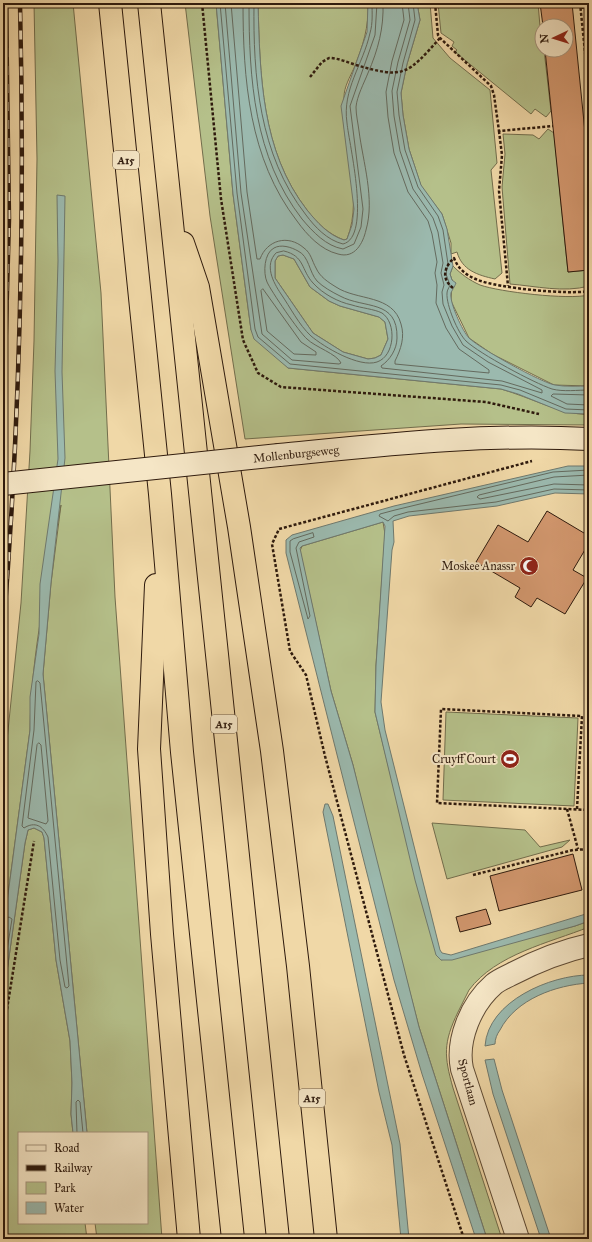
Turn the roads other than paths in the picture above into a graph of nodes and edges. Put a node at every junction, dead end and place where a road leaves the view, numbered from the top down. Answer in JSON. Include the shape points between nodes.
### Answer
{"nodes":[{"id":1,"x":110,"y":3,"type":"edge"},
{"id":2,"x":149,"y":3,"type":"edge"},
{"id":3,"x":171,"y":210,"type":"junction"},
{"id":4,"x":589,"y":439,"type":"edge"},
{"id":5,"x":3,"y":484,"type":"edge"},
{"id":6,"x":160,"y":494,"type":"junction"},
{"id":7,"x":589,"y":945,"type":"edge"},
{"id":8,"x":189,"y":1239,"type":"edge"},
{"id":9,"x":233,"y":1239,"type":"edge"},
{"id":10,"x":278,"y":1239,"type":"edge"},
{"id":11,"x":326,"y":1239,"type":"edge"},
{"id":12,"x":518,"y":1239,"type":"edge"}],
"edges":[{"from":1,"to":6,"type":"highway","number":"A15"},
{"from":2,"to":3,"type":"highway","number":"A15"},
{"from":3,"to":10,"type":"highway","number":"A15"},
{"from":3,"to":11,"type":"highway","number":"A15","via":[[198,287],[239,527],[273,758],[298,966]]},
{"from":4,"to":5,"type":"street","name":"Mollenburgseweg","bridge":true,"via":[[532,437],[412,442]]},
{"from":6,"to":8,"type":"highway","number":"A15","via":[[149,750],[162,934]]},
{"from":6,"to":9,"type":"highway","number":"A15","via":[[182,752]]},
{"from":7,"to":12,"type":"street","name":"Sportlaan","via":[[569,949],[530,965],[494,984],[479,1001],[464,1031],[460,1047],[462,1069]]}]}
